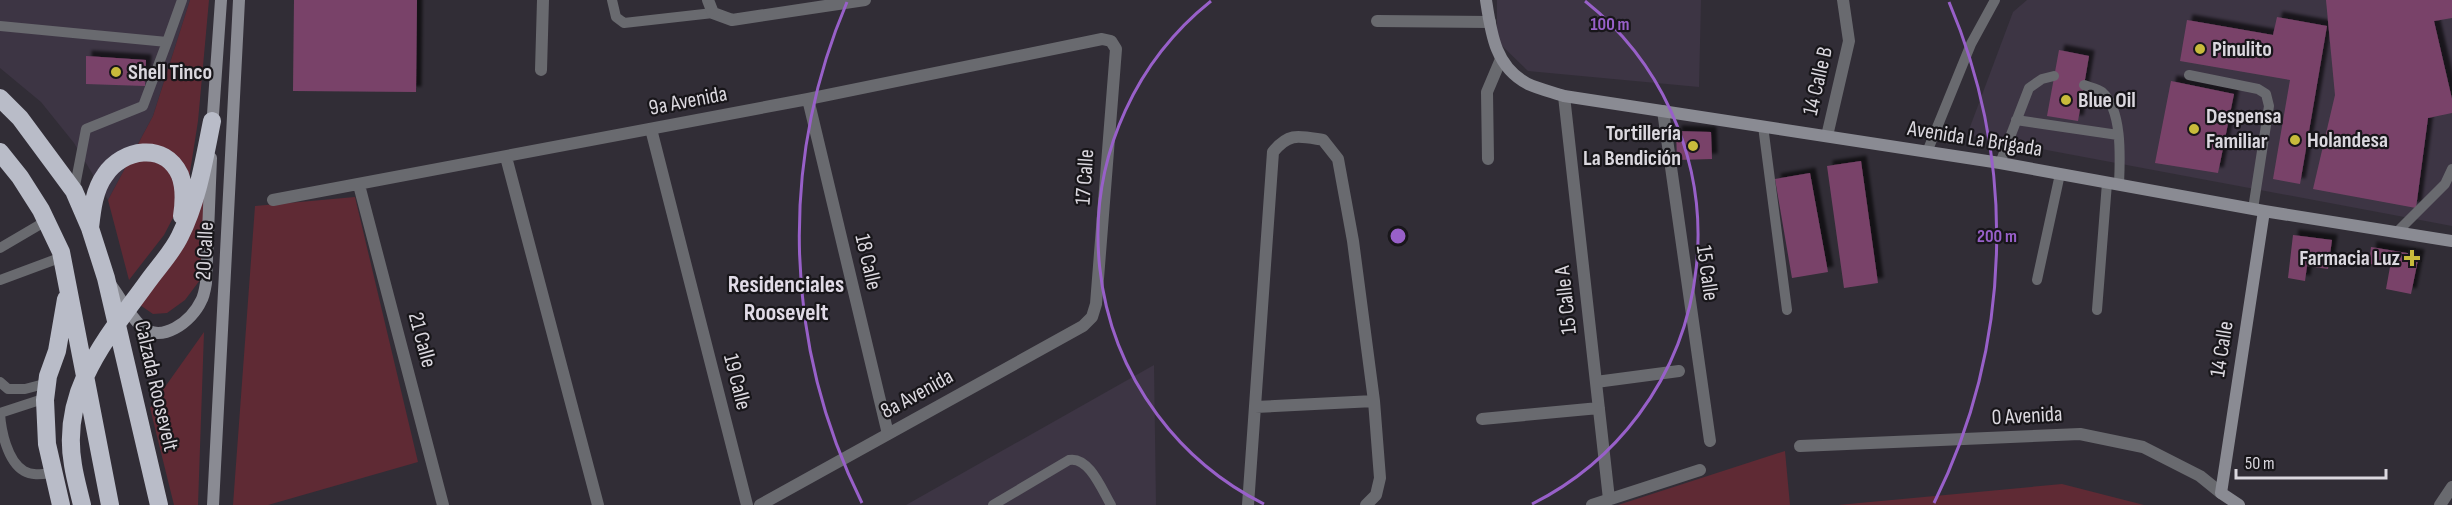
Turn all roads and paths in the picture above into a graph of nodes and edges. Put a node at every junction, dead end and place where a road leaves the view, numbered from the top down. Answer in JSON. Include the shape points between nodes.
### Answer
{"nodes":[{"id":1,"x":182,"y":0,"type":"edge"},
{"id":2,"x":221,"y":0,"type":"edge"},
{"id":3,"x":239,"y":0,"type":"edge"},
{"id":4,"x":543,"y":0,"type":"edge"},
{"id":5,"x":612,"y":0,"type":"edge"},
{"id":6,"x":708,"y":0,"type":"edge"},
{"id":7,"x":865,"y":0,"type":"edge"},
{"id":8,"x":1486,"y":0,"type":"edge"},
{"id":9,"x":1843,"y":0,"type":"edge"},
{"id":10,"x":1995,"y":0,"type":"edge"},
{"id":11,"x":713,"y":13,"type":"junction"},
{"id":12,"x":1377,"y":21,"type":"dead end"},
{"id":13,"x":1490,"y":22,"type":"junction"},
{"id":14,"x":0,"y":26,"type":"edge"},
{"id":15,"x":1111,"y":41,"type":"joint"},
{"id":16,"x":167,"y":42,"type":"junction"},
{"id":17,"x":1501,"y":59,"type":"junction"},
{"id":18,"x":541,"y":70,"type":"dead end"},
{"id":19,"x":2189,"y":75,"type":"dead end"},
{"id":20,"x":2054,"y":76,"type":"dead end"},
{"id":21,"x":2084,"y":85,"type":"dead end"},
{"id":22,"x":1564,"y":96,"type":"junction"},
{"id":23,"x":0,"y":98,"type":"edge"},
{"id":24,"x":808,"y":99,"type":"junction"},
{"id":25,"x":1663,"y":111,"type":"junction"},
{"id":26,"x":2016,"y":120,"type":"junction"},
{"id":27,"x":212,"y":121,"type":"junction"},
{"id":28,"x":1763,"y":126,"type":"junction"},
{"id":29,"x":651,"y":129,"type":"junction"},
{"id":30,"x":2118,"y":135,"type":"junction"},
{"id":31,"x":1827,"y":136,"type":"junction"},
{"id":32,"x":0,"y":152,"type":"edge"},
{"id":33,"x":1927,"y":152,"type":"junction"},
{"id":34,"x":506,"y":157,"type":"junction"},
{"id":35,"x":1488,"y":159,"type":"dead end"},
{"id":36,"x":2000,"y":163,"type":"junction"},
{"id":37,"x":2452,"y":169,"type":"edge"},
{"id":38,"x":2060,"y":174,"type":"junction"},
{"id":39,"x":2113,"y":184,"type":"junction"},
{"id":40,"x":359,"y":185,"type":"junction"},
{"id":41,"x":74,"y":191,"type":"junction"},
{"id":42,"x":273,"y":200,"type":"dead end"},
{"id":43,"x":2258,"y":210,"type":"junction"},
{"id":44,"x":46,"y":221,"type":"junction"},
{"id":45,"x":90,"y":228,"type":"junction"},
{"id":46,"x":2397,"y":232,"type":"junction"},
{"id":47,"x":2452,"y":241,"type":"edge"},
{"id":48,"x":176,"y":243,"type":"junction"},
{"id":49,"x":0,"y":248,"type":"edge"},
{"id":50,"x":62,"y":257,"type":"junction"},
{"id":51,"x":106,"y":278,"type":"junction"},
{"id":52,"x":0,"y":280,"type":"edge"},
{"id":53,"x":2037,"y":280,"type":"dead end"},
{"id":54,"x":68,"y":291,"type":"junction"},
{"id":55,"x":1787,"y":310,"type":"dead end"},
{"id":56,"x":2097,"y":310,"type":"dead end"},
{"id":57,"x":1092,"y":317,"type":"joint"},
{"id":58,"x":1679,"y":371,"type":"dead end"},
{"id":59,"x":0,"y":382,"type":"edge"},
{"id":60,"x":1596,"y":382,"type":"junction"},
{"id":61,"x":47,"y":390,"type":"junction"},
{"id":62,"x":1374,"y":401,"type":"junction"},
{"id":63,"x":1255,"y":407,"type":"junction"},
{"id":64,"x":1599,"y":408,"type":"junction"},
{"id":65,"x":0,"y":413,"type":"edge"},
{"id":66,"x":1482,"y":420,"type":"dead end"},
{"id":67,"x":888,"y":434,"type":"junction"},
{"id":68,"x":1710,"y":441,"type":"dead end"},
{"id":69,"x":1800,"y":446,"type":"dead end"},
{"id":70,"x":1701,"y":470,"type":"dead end"},
{"id":71,"x":53,"y":473,"type":"junction"},
{"id":72,"x":2452,"y":487,"type":"edge"},
{"id":73,"x":2222,"y":493,"type":"junction"},
{"id":74,"x":1609,"y":499,"type":"junction"},
{"id":75,"x":59,"y":505,"type":"edge"},
{"id":76,"x":82,"y":505,"type":"edge"},
{"id":77,"x":110,"y":505,"type":"edge"},
{"id":78,"x":159,"y":505,"type":"edge"},
{"id":79,"x":213,"y":505,"type":"edge"},
{"id":80,"x":443,"y":505,"type":"edge"},
{"id":81,"x":598,"y":505,"type":"edge"},
{"id":82,"x":747,"y":505,"type":"edge"},
{"id":83,"x":760,"y":505,"type":"edge"},
{"id":84,"x":993,"y":505,"type":"edge"},
{"id":85,"x":1111,"y":505,"type":"edge"},
{"id":86,"x":1248,"y":505,"type":"edge"},
{"id":87,"x":1366,"y":505,"type":"edge"},
{"id":88,"x":1592,"y":505,"type":"edge"},
{"id":89,"x":2239,"y":505,"type":"edge"},
{"id":90,"x":2440,"y":505,"type":"edge"}],
"edges":[{"from":1,"to":16,"type":"lane"},
{"from":2,"to":27,"type":"main road","name":"20 Calle"},
{"from":3,"to":79,"type":"main road","name":"20 Calle"},
{"from":4,"to":18,"type":"street"},
{"from":5,"to":11,"type":"lane","via":[[616,17],[624,23]]},
{"from":6,"to":11,"type":"street"},
{"from":7,"to":11,"type":"street","via":[[732,20]]},
{"from":8,"to":13,"type":"main road"},
{"from":9,"to":31,"type":"street","name":"14 Calle B","via":[[1849,41]]},
{"from":10,"to":33,"type":"lane","via":[[1971,44]]},
{"from":12,"to":13,"type":"street"},
{"from":13,"to":17,"type":"main road","via":[[1492,41]]},
{"from":14,"to":16,"type":"lane"},
{"from":15,"to":24,"type":"street","name":"9a Avenida","via":[[1102,39]]},
{"from":15,"to":57,"type":"street","name":"17 Calle","via":[[1116,49]]},
{"from":16,"to":41,"type":"lane","via":[[143,106],[86,129]]},
{"from":17,"to":22,"type":"main road","name":"Avenida La Brigada","via":[[1527,84]]},
{"from":17,"to":35,"type":"street","via":[[1487,92]]},
{"from":19,"to":43,"type":"lane","via":[[2266,94],[2269,106]]},
{"from":20,"to":26,"type":"lane","via":[[2029,88]]},
{"from":21,"to":30,"type":"lane","via":[[2102,92],[2111,106]]},
{"from":22,"to":25,"type":"main road","name":"Avenida La Brigada"},
{"from":22,"to":60,"type":"street","name":"15 Calle A"},
{"from":23,"to":41,"type":"highway","name":"Calzada Roosevelt","via":[[20,118]]},
{"from":24,"to":29,"type":"street","name":"9a Avenida"},
{"from":24,"to":67,"type":"street","name":"18 Calle"},
{"from":25,"to":28,"type":"main road","name":"Avenida La Brigada"},
{"from":25,"to":68,"type":"street","name":"15 Calle"},
{"from":26,"to":30,"type":"lane"},
{"from":26,"to":36,"type":"lane"},
{"from":27,"to":48,"type":"highway","via":[[198,186]]},
{"from":27,"to":51,"type":"main road","name":"20 Calle","via":[[202,301],[192,315],[172,330],[148,331]]},
{"from":28,"to":31,"type":"main road","name":"Avenida La Brigada"},
{"from":28,"to":55,"type":"lane"},
{"from":29,"to":34,"type":"street","name":"9a Avenida"},
{"from":29,"to":82,"type":"street","name":"19 Calle"},
{"from":30,"to":39,"type":"lane","via":[[2121,148]]},
{"from":31,"to":33,"type":"main road","name":"Avenida La Brigada"},
{"from":32,"to":44,"type":"highway"},
{"from":33,"to":36,"type":"main road","name":"Avenida La Brigada"},
{"from":34,"to":40,"type":"street","name":"9a Avenida"},
{"from":34,"to":81,"type":"street"},
{"from":36,"to":38,"type":"main road","name":"Avenida La Brigada"},
{"from":37,"to":46,"type":"lane","via":[[2445,184]]},
{"from":38,"to":39,"type":"main road","name":"Avenida La Brigada"},
{"from":38,"to":53,"type":"lane"},
{"from":39,"to":43,"type":"main road","name":"Avenida La Brigada"},
{"from":39,"to":56,"type":"lane"},
{"from":40,"to":42,"type":"street","name":"9a Avenida"},
{"from":40,"to":80,"type":"street","name":"21 Calle"},
{"from":41,"to":45,"type":"highway","name":"Calzada Roosevelt"},
{"from":43,"to":46,"type":"main road","name":"Avenida La Brigada"},
{"from":43,"to":73,"type":"main road","name":"14 Calle"},
{"from":44,"to":49,"type":"lane"},
{"from":44,"to":50,"type":"highway"},
{"from":45,"to":48,"type":"highway","via":[[96,193],[105,175],[129,154],[149,152],[166,158],[179,173],[183,198]]},
{"from":45,"to":51,"type":"highway","name":"Calzada Roosevelt"},
{"from":46,"to":47,"type":"main road","name":"Avenida La Brigada"},
{"from":48,"to":76,"type":"highway","via":[[99,348],[84,375],[71,433]]},
{"from":50,"to":52,"type":"lane"},
{"from":50,"to":54,"type":"highway"},
{"from":51,"to":78,"type":"highway","name":"Calzada Roosevelt"},
{"from":54,"to":61,"type":"highway"},
{"from":54,"to":77,"type":"highway"},
{"from":57,"to":67,"type":"street","name":"8a Avenida","via":[[1083,326]]},
{"from":58,"to":60,"type":"street"},
{"from":59,"to":61,"type":"lane","via":[[8,389]]},
{"from":60,"to":64,"type":"street","name":"15 Calle A"},
{"from":61,"to":65,"type":"lane"},
{"from":61,"to":71,"type":"highway","via":[[45,425]]},
{"from":62,"to":63,"type":"street"},
{"from":62,"to":63,"type":"street","via":[[1338,159],[1323,140],[1299,136],[1282,140],[1273,152]]},
{"from":62,"to":87,"type":"street","via":[[1380,478],[1376,495]]},
{"from":63,"to":86,"type":"street"},
{"from":64,"to":66,"type":"street"},
{"from":64,"to":74,"type":"street","name":"15 Calle A"},
{"from":65,"to":71,"type":"lane","via":[[13,460],[32,474]]},
{"from":67,"to":83,"type":"street","name":"8a Avenida"},
{"from":69,"to":73,"type":"street","name":"0 Avenida","via":[[2080,434],[2143,447],[2200,476]]},
{"from":70,"to":74,"type":"street"},
{"from":71,"to":75,"type":"highway"},
{"from":72,"to":90,"type":"street"},
{"from":73,"to":89,"type":"main road","name":"0 Avenida"},
{"from":74,"to":88,"type":"street"},
{"from":84,"to":85,"type":"lane","via":[[1075,459],[1082,461],[1097,480]]}]}
